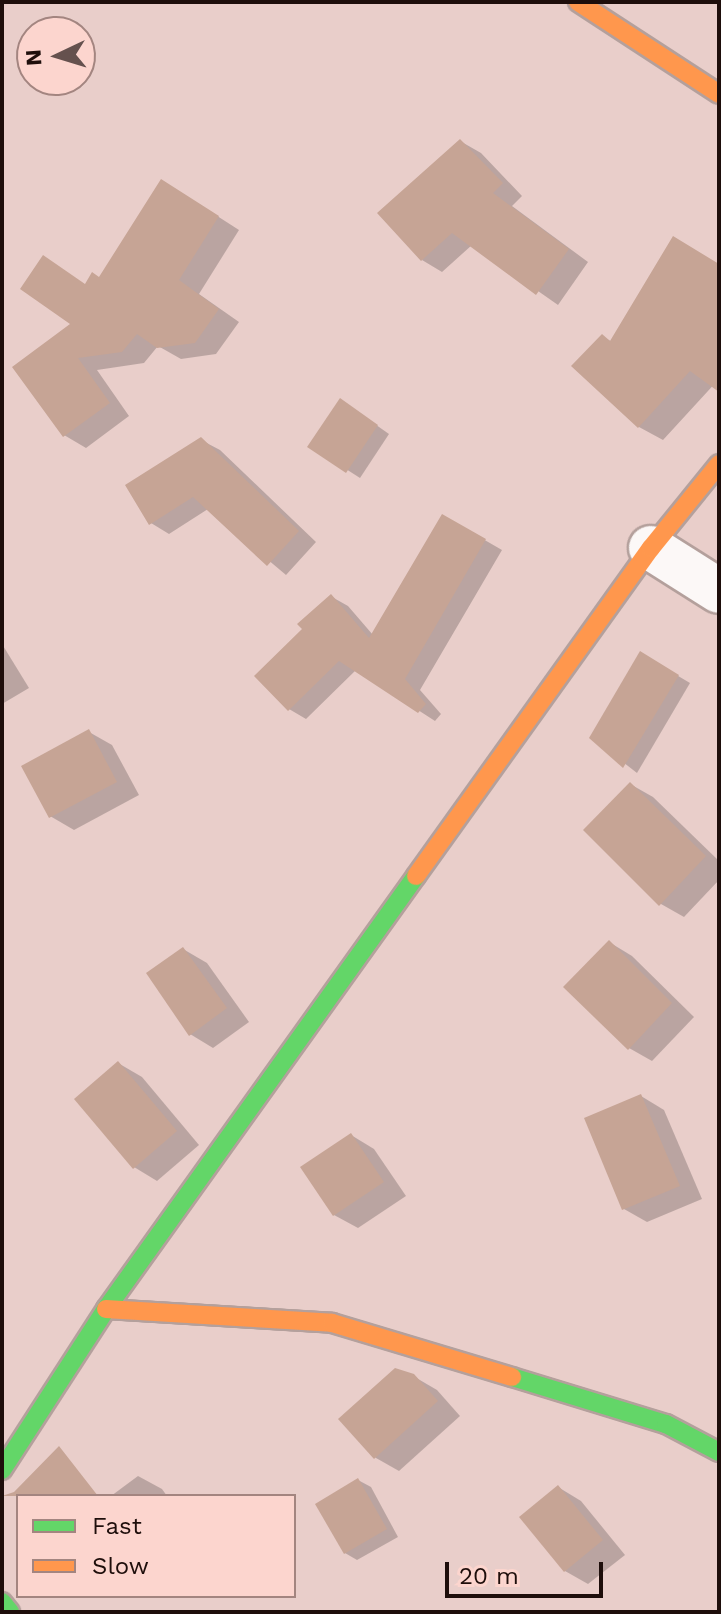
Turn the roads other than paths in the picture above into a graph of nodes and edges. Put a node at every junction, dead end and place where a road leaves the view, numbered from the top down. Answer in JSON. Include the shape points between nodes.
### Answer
{"nodes":[{"id":1,"x":578,"y":2,"type":"edge"},
{"id":2,"x":719,"y":94,"type":"edge"},
{"id":3,"x":719,"y":464,"type":"edge"},
{"id":4,"x":651,"y":548,"type":"junction"},
{"id":5,"x":719,"y":591,"type":"edge"},
{"id":6,"x":106,"y":1309,"type":"junction"},
{"id":7,"x":719,"y":1452,"type":"edge"},
{"id":8,"x":2,"y":1470,"type":"edge"},
{"id":9,"x":2,"y":1602,"type":"edge"},
{"id":10,"x":10,"y":1612,"type":"edge"}],
"edges":[{"from":1,"to":2,"type":"street"},
{"from":3,"to":4,"type":"street"},
{"from":4,"to":5,"type":"street"},
{"from":4,"to":6,"type":"street"},
{"from":6,"to":7,"type":"street","via":[[332,1323],[666,1424]]},
{"from":6,"to":8,"type":"street"},
{"from":9,"to":10,"type":"street"}]}
